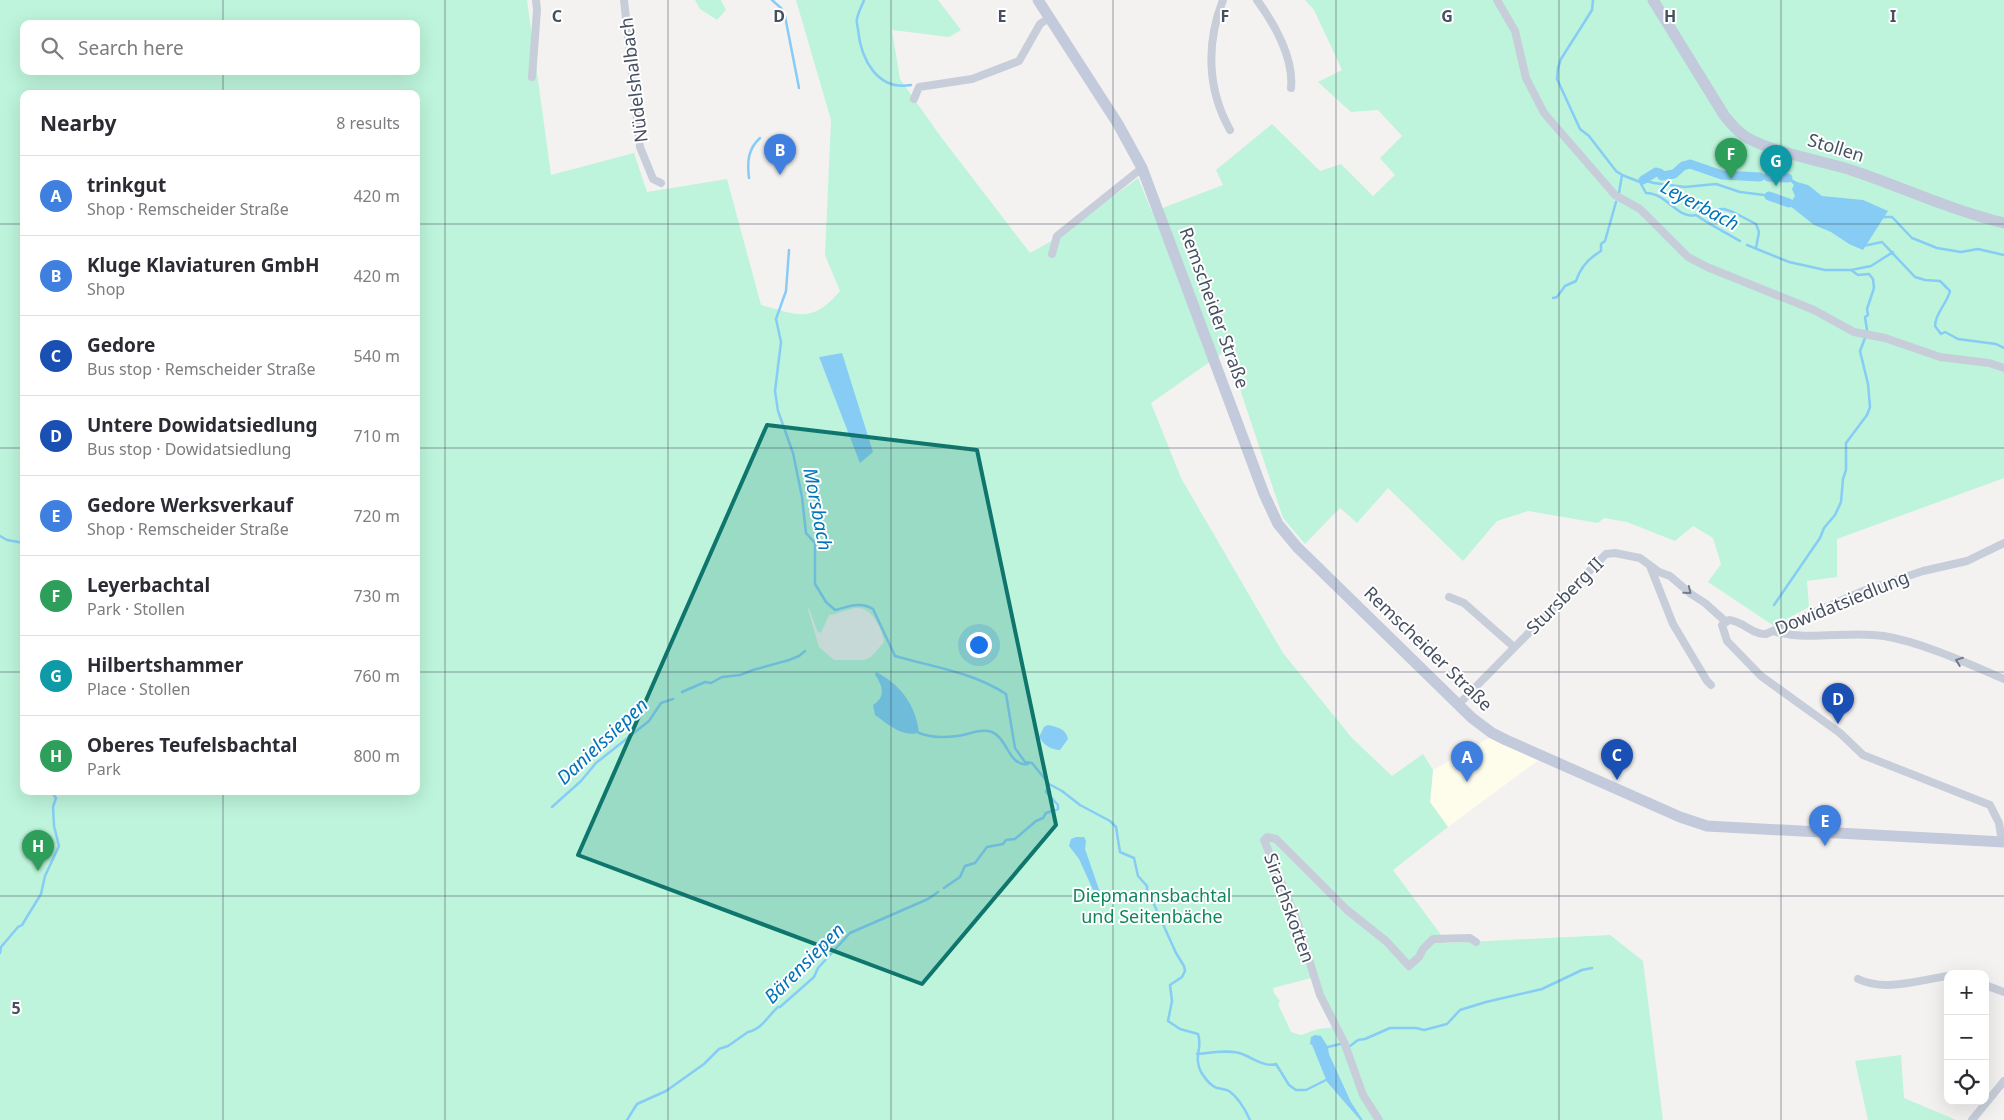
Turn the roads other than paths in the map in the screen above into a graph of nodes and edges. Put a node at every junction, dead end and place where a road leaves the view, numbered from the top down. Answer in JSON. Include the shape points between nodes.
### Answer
{"nodes":[{"id":1,"x":536,"y":0,"type":"edge"},
{"id":2,"x":624,"y":0,"type":"edge"},
{"id":3,"x":1039,"y":0,"type":"edge"},
{"id":4,"x":1223,"y":0,"type":"edge"},
{"id":5,"x":1257,"y":0,"type":"edge"},
{"id":6,"x":1497,"y":0,"type":"edge"},
{"id":7,"x":1652,"y":0,"type":"edge"},
{"id":8,"x":1049,"y":18,"type":"junction"},
{"id":9,"x":532,"y":78,"type":"dead end"},
{"id":10,"x":1291,"y":88,"type":"dead end"},
{"id":11,"x":914,"y":99,"type":"dead end"},
{"id":12,"x":1230,"y":130,"type":"dead end"},
{"id":13,"x":1142,"y":168,"type":"junction"},
{"id":14,"x":661,"y":183,"type":"dead end"},
{"id":15,"x":2004,"y":223,"type":"edge"},
{"id":16,"x":1052,"y":254,"type":"dead end"},
{"id":17,"x":2004,"y":368,"type":"edge"},
{"id":18,"x":2004,"y":544,"type":"edge"},
{"id":19,"x":1649,"y":564,"type":"junction"},
{"id":20,"x":1449,"y":598,"type":"dead end"},
{"id":21,"x":1725,"y":621,"type":"junction"},
{"id":22,"x":1773,"y":631,"type":"junction"},
{"id":23,"x":1514,"y":647,"type":"junction"},
{"id":24,"x":2004,"y":679,"type":"edge"},
{"id":25,"x":1711,"y":685,"type":"dead end"},
{"id":26,"x":1458,"y":705,"type":"junction"},
{"id":27,"x":2003,"y":842,"type":"edge"},
{"id":28,"x":1476,"y":942,"type":"dead end"},
{"id":29,"x":1944,"y":977,"type":"edge"},
{"id":30,"x":1858,"y":979,"type":"dead end"},
{"id":31,"x":1989,"y":986,"type":"edge"},
{"id":32,"x":2004,"y":992,"type":"edge"},
{"id":33,"x":2004,"y":1081,"type":"edge"},
{"id":34,"x":1379,"y":1120,"type":"edge"},
{"id":35,"x":1972,"y":1120,"type":"edge"}],
"edges":[{"from":1,"to":9,"type":"street"},
{"from":2,"to":14,"type":"street","name":"Nüdelshalbach","via":[[640,146],[653,179]]},
{"from":3,"to":8,"type":"main road","name":"Remscheider Straße"},
{"from":4,"to":12,"type":"street","via":[[1213,34],[1211,64],[1220,112]]},
{"from":5,"to":10,"type":"street","via":[[1281,41],[1292,76]]},
{"from":6,"to":17,"type":"street","via":[[1515,31],[1526,78],[1544,112],[1615,195],[1640,209],[1688,257],[1814,310],[1854,332],[1886,338],[1940,357]]},
{"from":7,"to":15,"type":"main road","name":"Stollen","via":[[1724,115],[1746,137],[1859,173],[1969,215]]},
{"from":8,"to":11,"type":"street","via":[[1040,24],[1019,60],[972,79],[919,87]]},
{"from":8,"to":13,"type":"main road","name":"Remscheider Straße","via":[[1118,124]]},
{"from":13,"to":16,"type":"street","via":[[1057,236]]},
{"from":13,"to":26,"type":"main road","name":"Remscheider Straße","via":[[1278,524],[1297,547]]},
{"from":18,"to":22,"type":"street","name":"Dowidatsiedlung","via":[[1967,561],[1871,588]]},
{"from":19,"to":21,"type":"street","name":"Stursberg II","one_way":true,"via":[[1670,576]]},
{"from":19,"to":23,"type":"street","name":"Stursberg II","via":[[1627,554],[1606,554]]},
{"from":19,"to":25,"type":"street","via":[[1673,624]]},
{"from":20,"to":23,"type":"street","name":"Stursberg II","via":[[1464,603]]},
{"from":21,"to":22,"type":"street","name":"Dowidatsiedlung","via":[[1734,620],[1761,634]]},
{"from":21,"to":27,"type":"street","via":[[1722,625],[1727,640],[1747,663],[1840,733],[1863,755],[1990,805],[2000,823]]},
{"from":24,"to":22,"type":"street","one_way":true,"via":[[1885,636],[1788,636]]},
{"from":23,"to":26,"type":"street","name":"Stursberg II"},
{"from":26,"to":27,"type":"main road","name":"Remscheider Straße","via":[[1480,725],[1506,740],[1707,826]]},
{"from":28,"to":34,"type":"street","name":"Sirachskotten","via":[[1470,938],[1433,939],[1409,966],[1276,839],[1267,837],[1264,840],[1297,921],[1320,995],[1344,1042],[1364,1095]]},
{"from":29,"to":30,"type":"street","via":[[1888,985],[1872,985]]},
{"from":31,"to":32,"type":"street"},
{"from":33,"to":35,"type":"street"}]}
